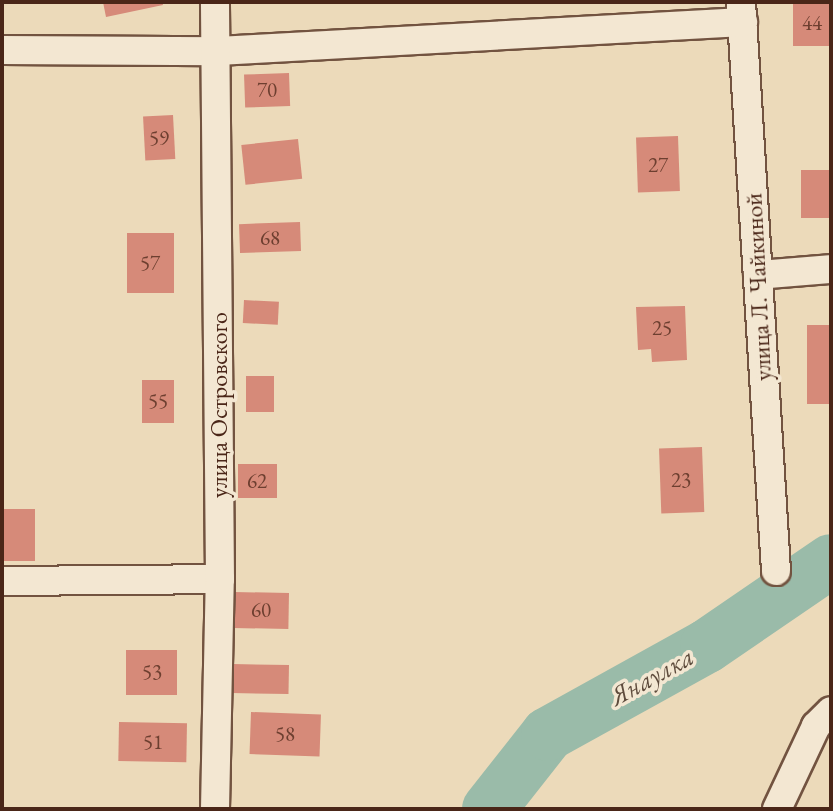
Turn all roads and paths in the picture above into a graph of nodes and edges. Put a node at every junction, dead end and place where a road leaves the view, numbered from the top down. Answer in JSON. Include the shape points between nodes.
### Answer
{"nodes":[{"id":1,"x":215,"y":2,"type":"edge"},
{"id":2,"x":742,"y":12,"type":"edge"},
{"id":3,"x":2,"y":50,"type":"edge"},
{"id":4,"x":218,"y":51,"type":"junction"},
{"id":5,"x":831,"y":269,"type":"edge"},
{"id":6,"x":758,"y":275,"type":"junction"},
{"id":7,"x":776,"y":571,"type":"dead end"},
{"id":8,"x":220,"y":579,"type":"junction"},
{"id":9,"x":2,"y":581,"type":"edge"},
{"id":10,"x":831,"y":711,"type":"edge"},
{"id":11,"x":215,"y":809,"type":"edge"},
{"id":12,"x":777,"y":809,"type":"edge"}],
"edges":[{"from":1,"to":4,"type":"street","name":"улица Островского"},
{"from":2,"to":4,"type":"street"},
{"from":2,"to":6,"type":"street","name":"улица Л. Чайкиной"},
{"from":3,"to":4,"type":"street"},
{"from":4,"to":8,"type":"street","name":"улица Островского"},
{"from":5,"to":6,"type":"street"},
{"from":6,"to":7,"type":"street","name":"улица Л. Чайкиной"},
{"from":8,"to":9,"type":"street"},
{"from":8,"to":11,"type":"street","name":"улица Островского"},
{"from":10,"to":12,"type":"street","via":[[816,726]]}]}
